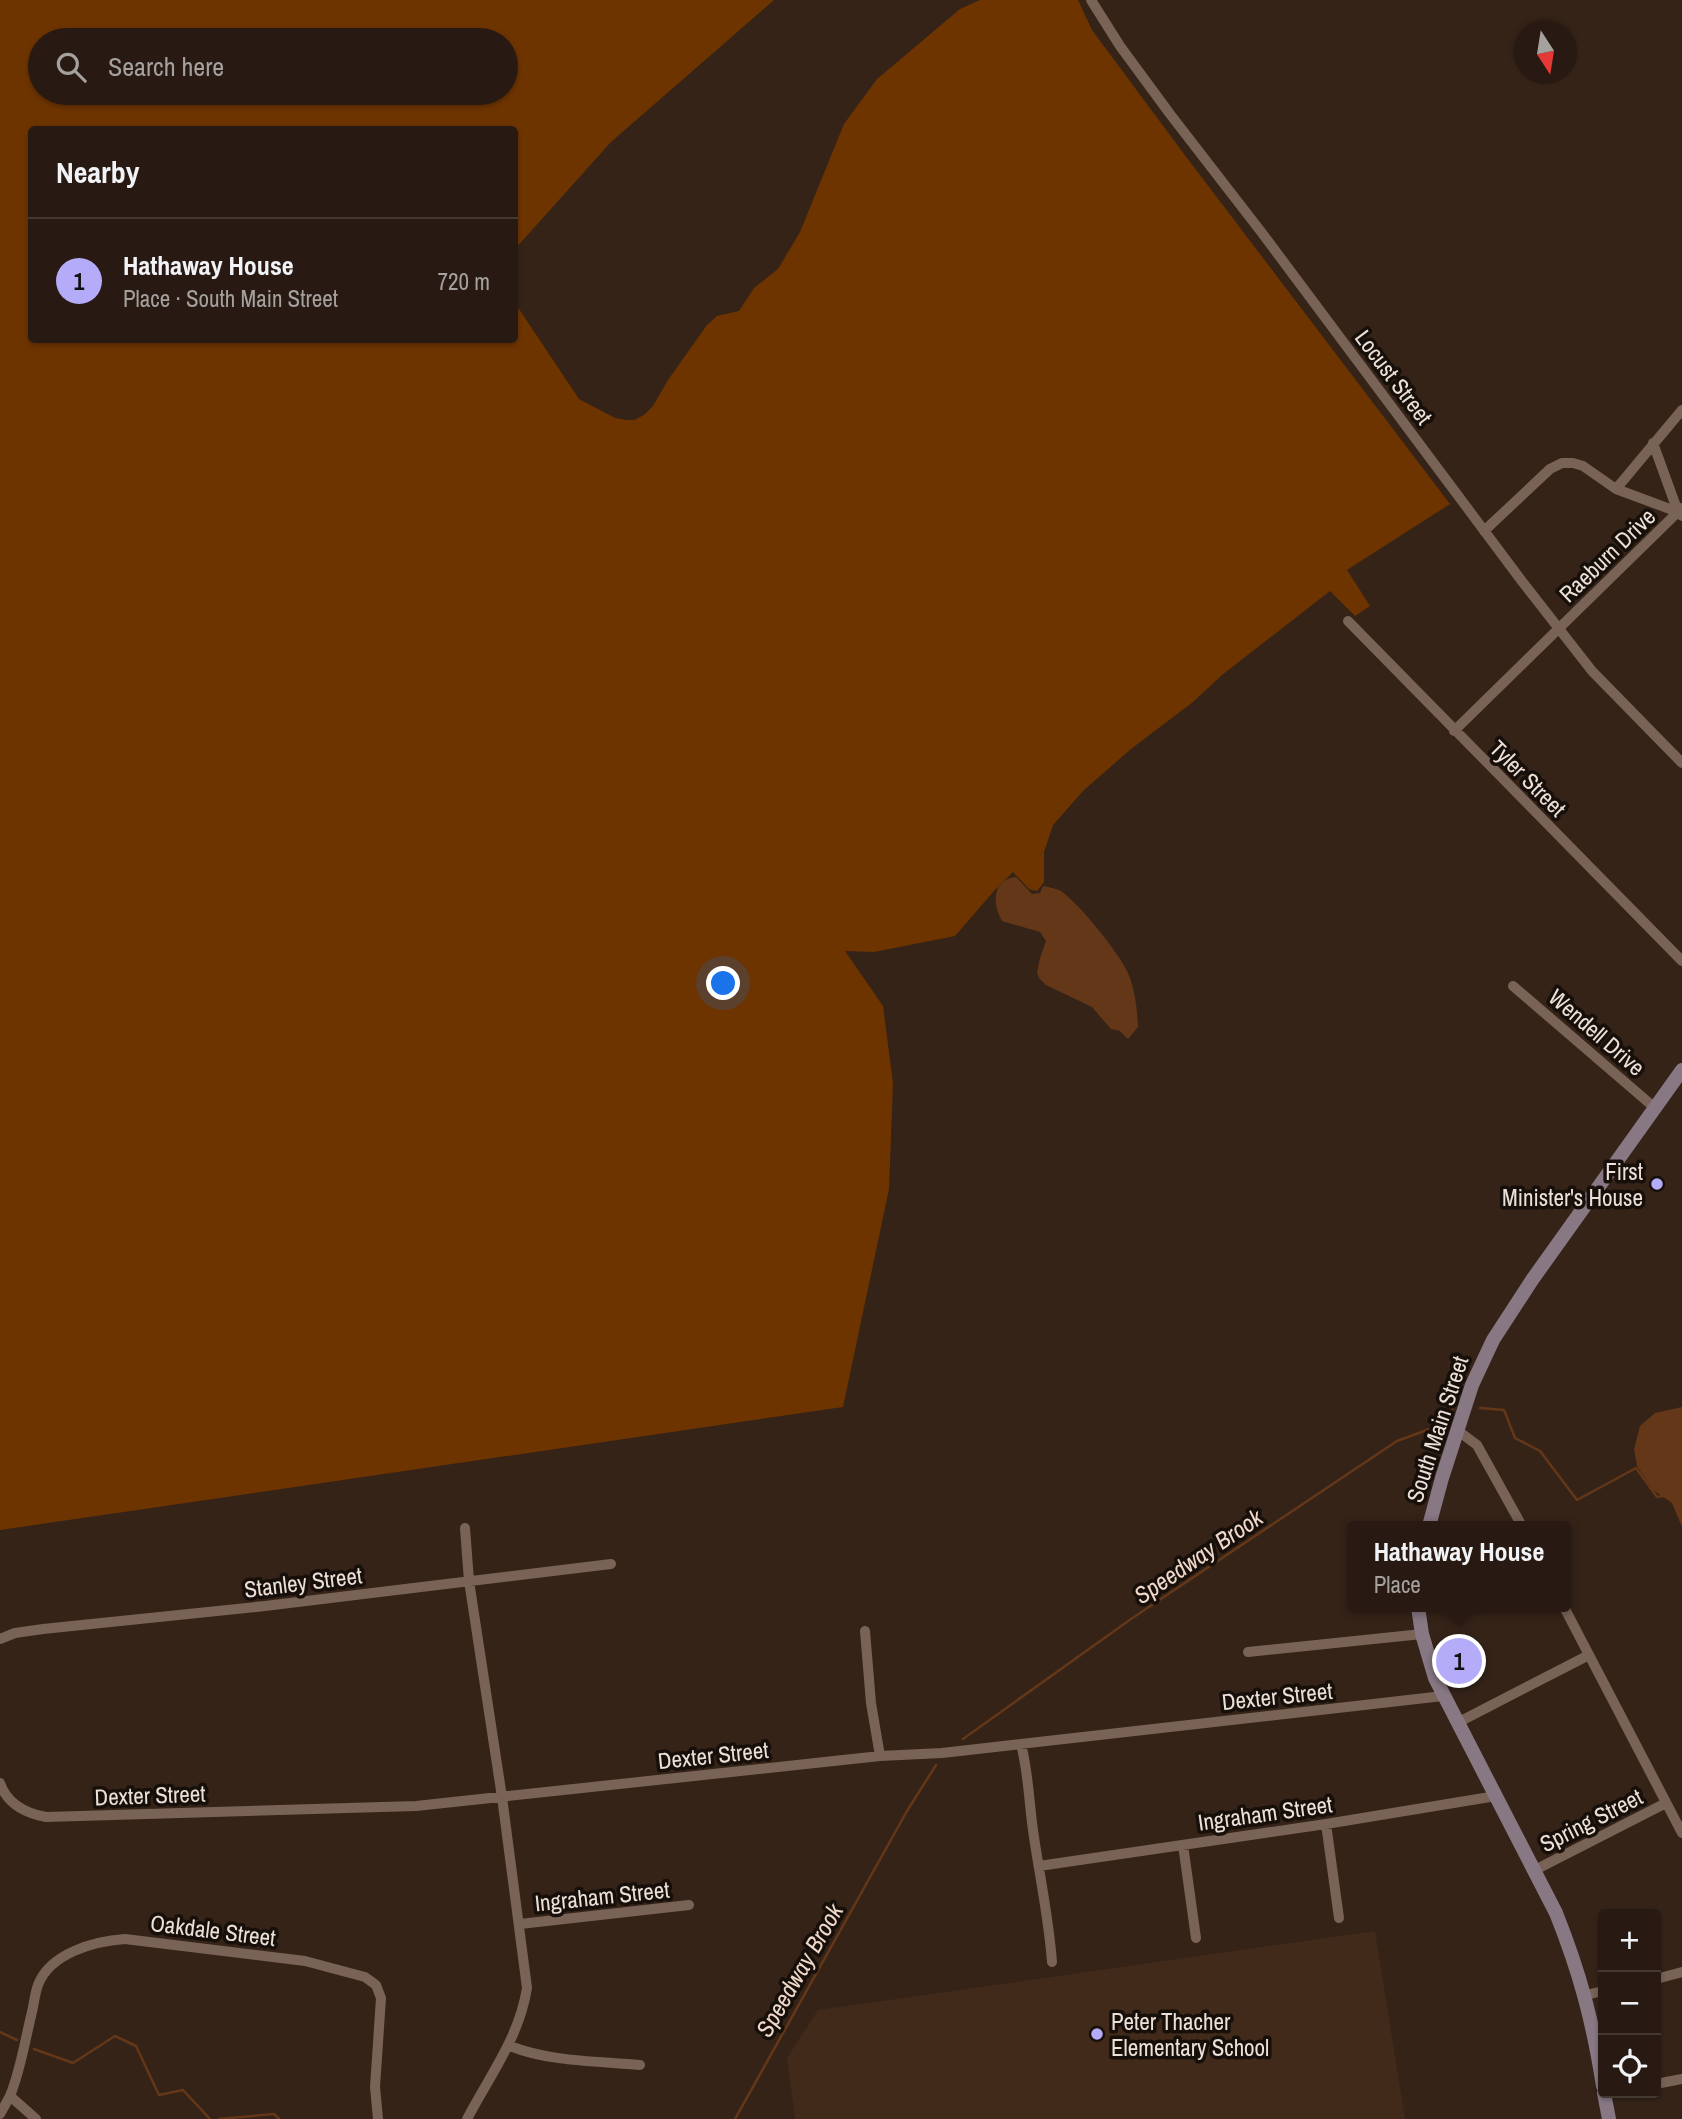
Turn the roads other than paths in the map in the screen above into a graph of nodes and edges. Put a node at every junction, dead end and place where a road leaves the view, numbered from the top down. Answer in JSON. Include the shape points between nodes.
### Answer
{"nodes":[{"id":1,"x":1091,"y":0,"type":"edge"},
{"id":2,"x":1682,"y":410,"type":"edge"},
{"id":3,"x":1653,"y":443,"type":"junction"},
{"id":4,"x":1616,"y":489,"type":"junction"},
{"id":5,"x":1681,"y":512,"type":"edge"},
{"id":6,"x":1484,"y":531,"type":"junction"},
{"id":7,"x":1348,"y":621,"type":"dead end"},
{"id":8,"x":1559,"y":629,"type":"junction"},
{"id":9,"x":1454,"y":730,"type":"junction"},
{"id":10,"x":1682,"y":764,"type":"edge"},
{"id":11,"x":1682,"y":961,"type":"edge"},
{"id":12,"x":1514,"y":986,"type":"dead end"},
{"id":13,"x":1682,"y":1070,"type":"edge"},
{"id":14,"x":1655,"y":1108,"type":"junction"},
{"id":15,"x":1457,"y":1430,"type":"junction"},
{"id":16,"x":1430,"y":1521,"type":"edge"},
{"id":17,"x":1519,"y":1521,"type":"edge"},
{"id":18,"x":465,"y":1528,"type":"dead end"},
{"id":19,"x":611,"y":1564,"type":"dead end"},
{"id":20,"x":469,"y":1581,"type":"junction"},
{"id":21,"x":1419,"y":1612,"type":"edge"},
{"id":22,"x":1567,"y":1612,"type":"edge"},
{"id":23,"x":865,"y":1631,"type":"dead end"},
{"id":24,"x":1422,"y":1634,"type":"junction"},
{"id":25,"x":0,"y":1639,"type":"edge"},
{"id":26,"x":1248,"y":1651,"type":"dead end"},
{"id":27,"x":1589,"y":1655,"type":"junction"},
{"id":28,"x":1444,"y":1696,"type":"junction"},
{"id":29,"x":1457,"y":1723,"type":"junction"},
{"id":30,"x":1021,"y":1744,"type":"junction"},
{"id":31,"x":880,"y":1756,"type":"junction"},
{"id":32,"x":0,"y":1783,"type":"edge"},
{"id":33,"x":502,"y":1797,"type":"junction"},
{"id":34,"x":1496,"y":1797,"type":"junction"},
{"id":35,"x":1666,"y":1803,"type":"junction"},
{"id":36,"x":1326,"y":1824,"type":"junction"},
{"id":37,"x":1682,"y":1833,"type":"edge"},
{"id":38,"x":1183,"y":1845,"type":"junction"},
{"id":39,"x":1039,"y":1866,"type":"junction"},
{"id":40,"x":1533,"y":1871,"type":"junction"},
{"id":41,"x":689,"y":1905,"type":"dead end"},
{"id":42,"x":1339,"y":1918,"type":"dead end"},
{"id":43,"x":520,"y":1924,"type":"junction"},
{"id":44,"x":1196,"y":1938,"type":"dead end"},
{"id":45,"x":1052,"y":1962,"type":"dead end"},
{"id":46,"x":1682,"y":1972,"type":"edge"},
{"id":47,"x":1661,"y":1978,"type":"edge"},
{"id":48,"x":1598,"y":1992,"type":"edge"},
{"id":49,"x":1586,"y":1995,"type":"junction"},
{"id":50,"x":510,"y":2046,"type":"junction"},
{"id":51,"x":1598,"y":2050,"type":"edge"},
{"id":52,"x":640,"y":2065,"type":"dead end"},
{"id":53,"x":1682,"y":2078,"type":"edge"},
{"id":54,"x":1661,"y":2083,"type":"edge"},
{"id":55,"x":10,"y":2096,"type":"junction"},
{"id":56,"x":1607,"y":2098,"type":"edge"},
{"id":57,"x":0,"y":2114,"type":"edge"},
{"id":58,"x":36,"y":2119,"type":"edge"},
{"id":59,"x":378,"y":2119,"type":"edge"},
{"id":60,"x":467,"y":2119,"type":"edge"},
{"id":61,"x":1609,"y":2119,"type":"edge"}],
"edges":[{"from":1,"to":6,"type":"street","name":"Locust Street","via":[[1170,114]]},
{"from":2,"to":3,"type":"street"},
{"from":3,"to":4,"type":"street"},
{"from":3,"to":5,"type":"street"},
{"from":4,"to":5,"type":"street"},
{"from":4,"to":6,"type":"street","via":[[1583,466],[1562,463]]},
{"from":5,"to":8,"type":"street","name":"Raeburn Drive"},
{"from":6,"to":8,"type":"street","name":"Locust Street"},
{"from":7,"to":9,"type":"street","name":"Tyler Street"},
{"from":8,"to":9,"type":"street","name":"Raeburn Drive"},
{"from":8,"to":10,"type":"street","name":"Locust Street","via":[[1608,689]]},
{"from":9,"to":11,"type":"street","name":"Tyler Street"},
{"from":12,"to":14,"type":"street","name":"Wendell Drive"},
{"from":13,"to":14,"type":"main road","name":"South Main Street"},
{"from":14,"to":15,"type":"main road","name":"South Main Street","via":[[1510,1312],[1476,1374]]},
{"from":15,"to":16,"type":"main road","name":"South Main Street"},
{"from":15,"to":17,"type":"street","via":[[1477,1445]]},
{"from":18,"to":20,"type":"street"},
{"from":19,"to":20,"type":"street","name":"Stanley Street"},
{"from":20,"to":25,"type":"street","name":"Stanley Street","via":[[43,1629]]},
{"from":20,"to":33,"type":"street"},
{"from":21,"to":24,"type":"main road"},
{"from":22,"to":27,"type":"street"},
{"from":23,"to":31,"type":"street"},
{"from":24,"to":26,"type":"street"},
{"from":24,"to":28,"type":"main road"},
{"from":27,"to":29,"type":"street"},
{"from":27,"to":35,"type":"street"},
{"from":28,"to":29,"type":"main road"},
{"from":28,"to":30,"type":"street","name":"Dexter Street"},
{"from":29,"to":34,"type":"main road"},
{"from":30,"to":31,"type":"street","name":"Dexter Street"},
{"from":30,"to":39,"type":"street"},
{"from":31,"to":33,"type":"street","name":"Dexter Street"},
{"from":32,"to":33,"type":"street","name":"Dexter Street","via":[[13,1804],[27,1814],[46,1817],[416,1807]]},
{"from":33,"to":43,"type":"street"},
{"from":34,"to":36,"type":"street","name":"Ingraham Street"},
{"from":34,"to":40,"type":"main road"},
{"from":35,"to":37,"type":"street"},
{"from":35,"to":40,"type":"street","name":"Spring Street"},
{"from":36,"to":38,"type":"street","name":"Ingraham Street"},
{"from":36,"to":42,"type":"street"},
{"from":38,"to":39,"type":"street","name":"Ingraham Street"},
{"from":38,"to":44,"type":"street"},
{"from":39,"to":45,"type":"street"},
{"from":40,"to":49,"type":"main road","via":[[1556,1913]]},
{"from":41,"to":43,"type":"street","name":"Ingraham Street"},
{"from":43,"to":50,"type":"street","via":[[527,1988]]},
{"from":46,"to":47,"type":"street"},
{"from":48,"to":49,"type":"street"},
{"from":49,"to":51,"type":"main road"},
{"from":50,"to":52,"type":"street","via":[[551,2057]]},
{"from":50,"to":60,"type":"street"},
{"from":53,"to":54,"type":"street"},
{"from":55,"to":57,"type":"street","name":"Oakdale Street"},
{"from":55,"to":58,"type":"street"},
{"from":55,"to":59,"type":"street","name":"Oakdale Street","via":[[38,1983],[68,1954],[104,1940],[125,1939],[305,1961],[376,1985],[381,1998],[374,2087]]},
{"from":56,"to":61,"type":"main road"}]}
